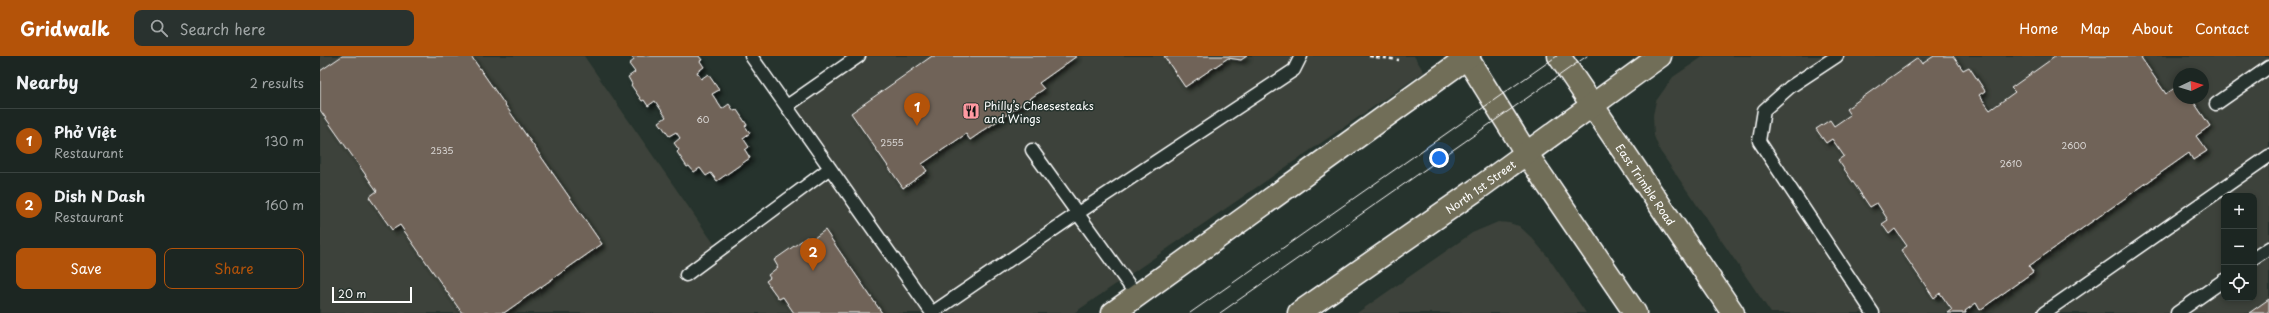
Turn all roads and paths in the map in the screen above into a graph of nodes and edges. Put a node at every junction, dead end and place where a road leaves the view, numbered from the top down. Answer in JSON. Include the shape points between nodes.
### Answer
{"nodes":[{"id":1,"x":751,"y":56,"type":"edge"},
{"id":2,"x":859,"y":56,"type":"edge"},
{"id":3,"x":1301,"y":56,"type":"edge"},
{"id":4,"x":1369,"y":56,"type":"edge"},
{"id":5,"x":1467,"y":56,"type":"edge"},
{"id":6,"x":1559,"y":56,"type":"edge"},
{"id":7,"x":1660,"y":56,"type":"edge"},
{"id":8,"x":1837,"y":56,"type":"edge"},
{"id":9,"x":1399,"y":60,"type":"dead end"},
{"id":10,"x":2269,"y":67,"type":"edge"},
{"id":11,"x":1592,"y":104,"type":"junction"},
{"id":12,"x":2216,"y":104,"type":"dead end"},
{"id":13,"x":787,"y":106,"type":"junction"},
{"id":14,"x":1032,"y":150,"type":"dead end"},
{"id":15,"x":1526,"y":153,"type":"junction"},
{"id":16,"x":2269,"y":156,"type":"edge"},
{"id":17,"x":830,"y":168,"type":"junction"},
{"id":18,"x":1078,"y":213,"type":"junction"},
{"id":19,"x":2269,"y":248,"type":"edge"},
{"id":20,"x":2257,"y":256,"type":"edge"},
{"id":21,"x":686,"y":275,"type":"dead end"},
{"id":22,"x":2221,"y":282,"type":"edge"},
{"id":23,"x":1137,"y":296,"type":"junction"},
{"id":24,"x":932,"y":313,"type":"edge"},
{"id":25,"x":1113,"y":313,"type":"edge"},
{"id":26,"x":1299,"y":313,"type":"edge"},
{"id":27,"x":1634,"y":313,"type":"edge"},
{"id":28,"x":1733,"y":313,"type":"edge"},
{"id":29,"x":1873,"y":313,"type":"edge"},
{"id":30,"x":2044,"y":313,"type":"edge"},
{"id":31,"x":2177,"y":313,"type":"edge"}],
"edges":[{"from":1,"to":13,"type":"lane"},
{"from":2,"to":13,"type":"lane"},
{"from":3,"to":18,"type":"lane","via":[[1294,70]]},
{"from":4,"to":9,"type":"path"},
{"from":5,"to":15,"type":"main road"},
{"from":5,"to":23,"type":"main road"},
{"from":6,"to":11,"type":"main road","name":"East Trimble Road"},
{"from":7,"to":11,"type":"main road","name":"North 1st Street"},
{"from":8,"to":29,"type":"lane","via":[[1790,87],[1764,110],[1759,141]]},
{"from":10,"to":12,"type":"lane"},
{"from":11,"to":15,"type":"main road","name":"North 1st Street"},
{"from":11,"to":28,"type":"main road","name":"East Trimble Road"},
{"from":13,"to":17,"type":"lane"},
{"from":14,"to":18,"type":"lane"},
{"from":15,"to":26,"type":"main road","name":"North 1st Street"},
{"from":15,"to":27,"type":"main road"},
{"from":16,"to":30,"type":"lane"},
{"from":17,"to":21,"type":"lane"},
{"from":17,"to":24,"type":"lane"},
{"from":18,"to":23,"type":"lane"},
{"from":18,"to":24,"type":"lane"},
{"from":19,"to":20,"type":"lane"},
{"from":22,"to":31,"type":"lane"},
{"from":23,"to":25,"type":"main road"}]}
